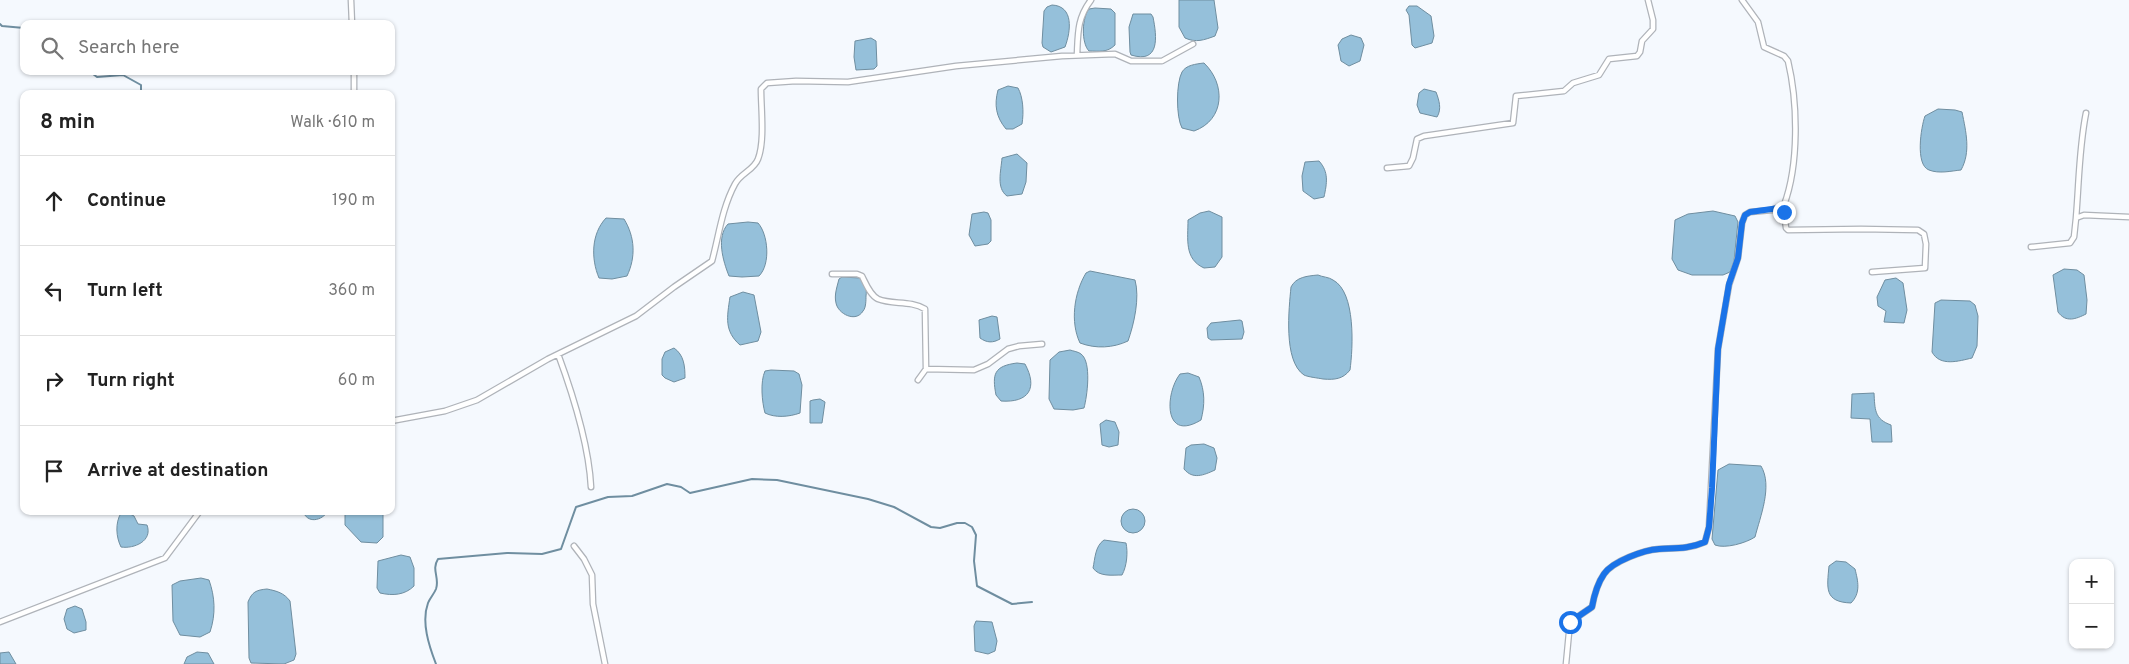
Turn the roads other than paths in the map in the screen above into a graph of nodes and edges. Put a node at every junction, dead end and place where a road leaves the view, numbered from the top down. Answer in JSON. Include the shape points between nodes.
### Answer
{"nodes":[{"id":1,"x":351,"y":0,"type":"edge"},
{"id":2,"x":1091,"y":0,"type":"edge"},
{"id":3,"x":1648,"y":0,"type":"edge"},
{"id":4,"x":1742,"y":0,"type":"edge"},
{"id":5,"x":352,"y":20,"type":"edge"},
{"id":6,"x":1193,"y":44,"type":"dead end"},
{"id":7,"x":1077,"y":56,"type":"junction"},
{"id":8,"x":354,"y":75,"type":"edge"},
{"id":9,"x":354,"y":90,"type":"edge"},
{"id":10,"x":2086,"y":113,"type":"dead end"},
{"id":11,"x":1387,"y":168,"type":"dead end"},
{"id":12,"x":1779,"y":208,"type":"junction"},
{"id":13,"x":2129,"y":217,"type":"edge"},
{"id":14,"x":2076,"y":218,"type":"junction"},
{"id":15,"x":2031,"y":247,"type":"dead end"},
{"id":16,"x":1872,"y":272,"type":"dead end"},
{"id":17,"x":832,"y":274,"type":"dead end"},
{"id":18,"x":1042,"y":344,"type":"dead end"},
{"id":19,"x":558,"y":354,"type":"junction"},
{"id":20,"x":926,"y":369,"type":"junction"},
{"id":21,"x":918,"y":380,"type":"dead end"},
{"id":22,"x":395,"y":420,"type":"edge"},
{"id":23,"x":591,"y":487,"type":"dead end"},
{"id":24,"x":197,"y":515,"type":"edge"},
{"id":25,"x":574,"y":546,"type":"dead end"},
{"id":26,"x":0,"y":622,"type":"edge"},
{"id":27,"x":605,"y":664,"type":"edge"},
{"id":28,"x":1566,"y":664,"type":"edge"}],
"edges":[{"from":1,"to":5,"type":"street"},
{"from":2,"to":7,"type":"street","via":[[1082,11],[1078,24]]},
{"from":3,"to":11,"type":"street","via":[[1653,29],[1642,41],[1637,56],[1609,59],[1599,75],[1573,83],[1564,90],[1516,96],[1513,123],[1417,139],[1408,166]]},
{"from":4,"to":12,"type":"street","via":[[1758,22],[1764,47],[1784,56],[1790,70],[1794,150],[1787,196]]},
{"from":6,"to":7,"type":"street","via":[[1162,61],[1131,61],[1115,54]]},
{"from":7,"to":19,"type":"street","via":[[956,66],[848,82],[767,83],[761,89],[758,158],[735,184],[719,228],[712,262],[636,316]]},
{"from":8,"to":9,"type":"street"},
{"from":10,"to":14,"type":"street","via":[[2081,138]]},
{"from":12,"to":16,"type":"street","via":[[1784,212],[1788,230],[1918,230],[1924,234],[1925,268]]},
{"from":12,"to":28,"type":"street","via":[[1750,212],[1742,223],[1738,258],[1729,284],[1718,349],[1712,488],[1705,542],[1693,548],[1645,551],[1626,558],[1604,573],[1592,607],[1570,622]]},
{"from":13,"to":14,"type":"street","via":[[2084,215]]},
{"from":14,"to":15,"type":"street","via":[[2070,243]]},
{"from":17,"to":20,"type":"street","via":[[857,274],[862,276],[877,298],[925,309]]},
{"from":18,"to":20,"type":"street","via":[[1008,349],[974,370]]},
{"from":19,"to":22,"type":"street","via":[[477,400],[446,411]]},
{"from":19,"to":23,"type":"street","via":[[579,422]]},
{"from":20,"to":21,"type":"street"},
{"from":24,"to":26,"type":"street","via":[[166,558]]},
{"from":25,"to":27,"type":"street","via":[[592,575],[593,604]]}]}
